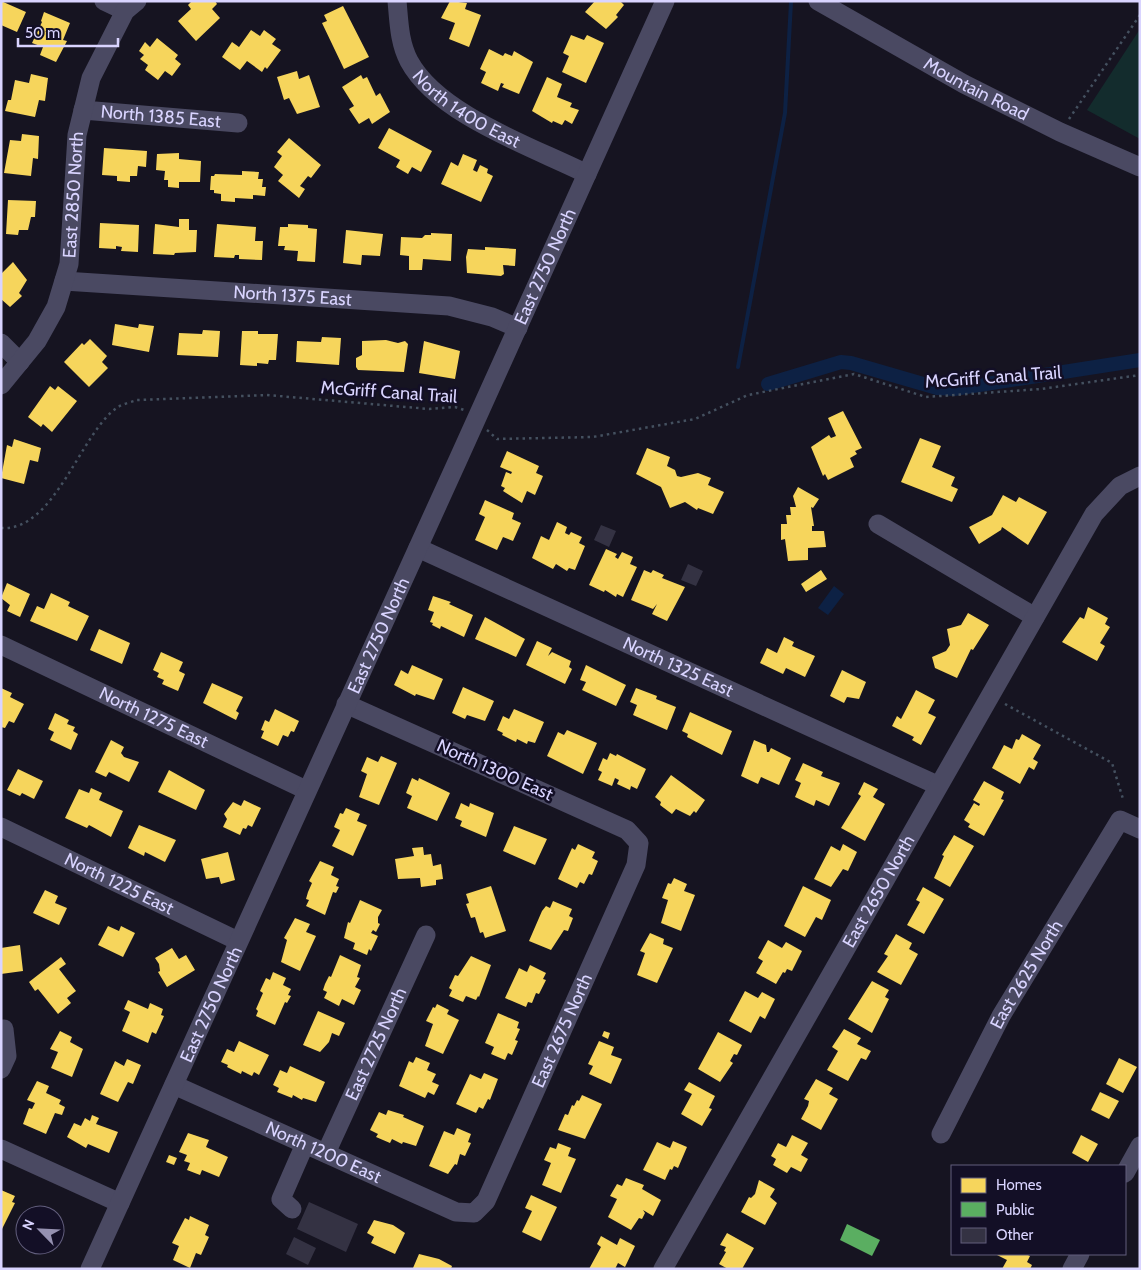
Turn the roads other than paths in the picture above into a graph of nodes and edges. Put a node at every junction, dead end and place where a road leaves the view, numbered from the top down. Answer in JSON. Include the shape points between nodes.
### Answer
{"nodes":[{"id":1,"x":104,"y":1,"type":"edge"},
{"id":2,"x":397,"y":1,"type":"edge"},
{"id":3,"x":665,"y":1,"type":"edge"},
{"id":4,"x":818,"y":1,"type":"edge"},
{"id":5,"x":131,"y":6,"type":"edge"},
{"id":6,"x":82,"y":110,"type":"junction"},
{"id":7,"x":238,"y":123,"type":"dead end"},
{"id":8,"x":1140,"y":168,"type":"edge"},
{"id":9,"x":587,"y":174,"type":"junction"},
{"id":10,"x":64,"y":281,"type":"junction"},
{"id":11,"x":518,"y":328,"type":"junction"},
{"id":12,"x":1,"y":343,"type":"edge"},
{"id":13,"x":20,"y":362,"type":"junction"},
{"id":14,"x":1,"y":385,"type":"edge"},
{"id":15,"x":1140,"y":476,"type":"edge"},
{"id":16,"x":878,"y":524,"type":"dead end"},
{"id":17,"x":418,"y":548,"type":"junction"},
{"id":18,"x":1035,"y":616,"type":"junction"},
{"id":19,"x":1,"y":645,"type":"edge"},
{"id":20,"x":346,"y":704,"type":"junction"},
{"id":21,"x":937,"y":785,"type":"junction"},
{"id":22,"x":306,"y":790,"type":"junction"},
{"id":23,"x":1,"y":827,"type":"edge"},
{"id":24,"x":1140,"y":829,"type":"edge"},
{"id":25,"x":639,"y":843,"type":"joint"},
{"id":26,"x":426,"y":935,"type":"dead end"},
{"id":27,"x":238,"y":941,"type":"junction"},
{"id":28,"x":4,"y":1029,"type":"dead end"},
{"id":29,"x":1,"y":1069,"type":"edge"},
{"id":30,"x":174,"y":1085,"type":"junction"},
{"id":31,"x":941,"y":1134,"type":"dead end"},
{"id":32,"x":305,"y":1144,"type":"junction"},
{"id":33,"x":1140,"y":1146,"type":"edge"},
{"id":34,"x":1,"y":1149,"type":"edge"},
{"id":35,"x":326,"y":1153,"type":"junction"},
{"id":36,"x":1126,"y":1171,"type":"edge"},
{"id":37,"x":120,"y":1203,"type":"junction"},
{"id":38,"x":292,"y":1209,"type":"dead end"},
{"id":39,"x":474,"y":1213,"type":"joint"},
{"id":40,"x":1079,"y":1255,"type":"edge"},
{"id":41,"x":90,"y":1269,"type":"edge"},
{"id":42,"x":663,"y":1269,"type":"edge"},
{"id":43,"x":1072,"y":1269,"type":"edge"}],
"edges":[{"from":1,"to":5,"type":"street"},
{"from":2,"to":9,"type":"street","name":"North 1400 East","via":[[400,34],[408,60],[440,98],[463,114]]},
{"from":3,"to":9,"type":"street","name":"East 2750 North"},
{"from":4,"to":8,"type":"street","name":"Mountain Road","via":[[956,80]]},
{"from":5,"to":6,"type":"street","name":"East 2850 North","via":[[91,78]]},
{"from":6,"to":7,"type":"street","name":"North 1385 East"},
{"from":6,"to":10,"type":"street","name":"East 2850 North","via":[[69,264]]},
{"from":9,"to":11,"type":"street","name":"East 2750 North"},
{"from":10,"to":11,"type":"street","name":"North 1375 East","via":[[449,306],[492,316]]},
{"from":10,"to":13,"type":"street","name":"East 2850 North","via":[[48,323]]},
{"from":11,"to":17,"type":"street","name":"East 2750 North"},
{"from":12,"to":13,"type":"street"},
{"from":13,"to":14,"type":"street","name":"East 2850 North"},
{"from":15,"to":18,"type":"street","name":"East 2650 North","via":[[1120,486],[1094,514]]},
{"from":16,"to":18,"type":"street"},
{"from":17,"to":20,"type":"street","name":"East 2750 North"},
{"from":17,"to":21,"type":"street","name":"North 1325 East"},
{"from":18,"to":21,"type":"street","name":"East 2650 North"},
{"from":19,"to":22,"type":"street","name":"North 1275 East"},
{"from":20,"to":22,"type":"street","name":"East 2750 North"},
{"from":20,"to":25,"type":"street","name":"North 1300 East","via":[[627,830]]},
{"from":21,"to":42,"type":"street","name":"East 2650 North"},
{"from":22,"to":27,"type":"street","name":"East 2750 North"},
{"from":23,"to":27,"type":"street","name":"North 1225 East"},
{"from":24,"to":31,"type":"street","name":"East 2625 North","via":[[1120,820],[1001,1016]]},
{"from":25,"to":39,"type":"street","name":"East 2675 North","via":[[636,865],[486,1202]]},
{"from":26,"to":35,"type":"street","name":"East 2725 North"},
{"from":27,"to":30,"type":"street","name":"East 2750 North"},
{"from":28,"to":29,"type":"street","via":[[7,1056]]},
{"from":30,"to":32,"type":"street","name":"North 1200 East"},
{"from":30,"to":37,"type":"street","name":"East 2750 North"},
{"from":32,"to":35,"type":"street","name":"North 1200 East"},
{"from":32,"to":38,"type":"street","via":[[281,1199]]},
{"from":33,"to":36,"type":"street"},
{"from":34,"to":37,"type":"street"},
{"from":35,"to":39,"type":"street","name":"North 1200 East","via":[[456,1212]]},
{"from":37,"to":41,"type":"street","name":"East 2750 North"},
{"from":40,"to":43,"type":"street"}]}
